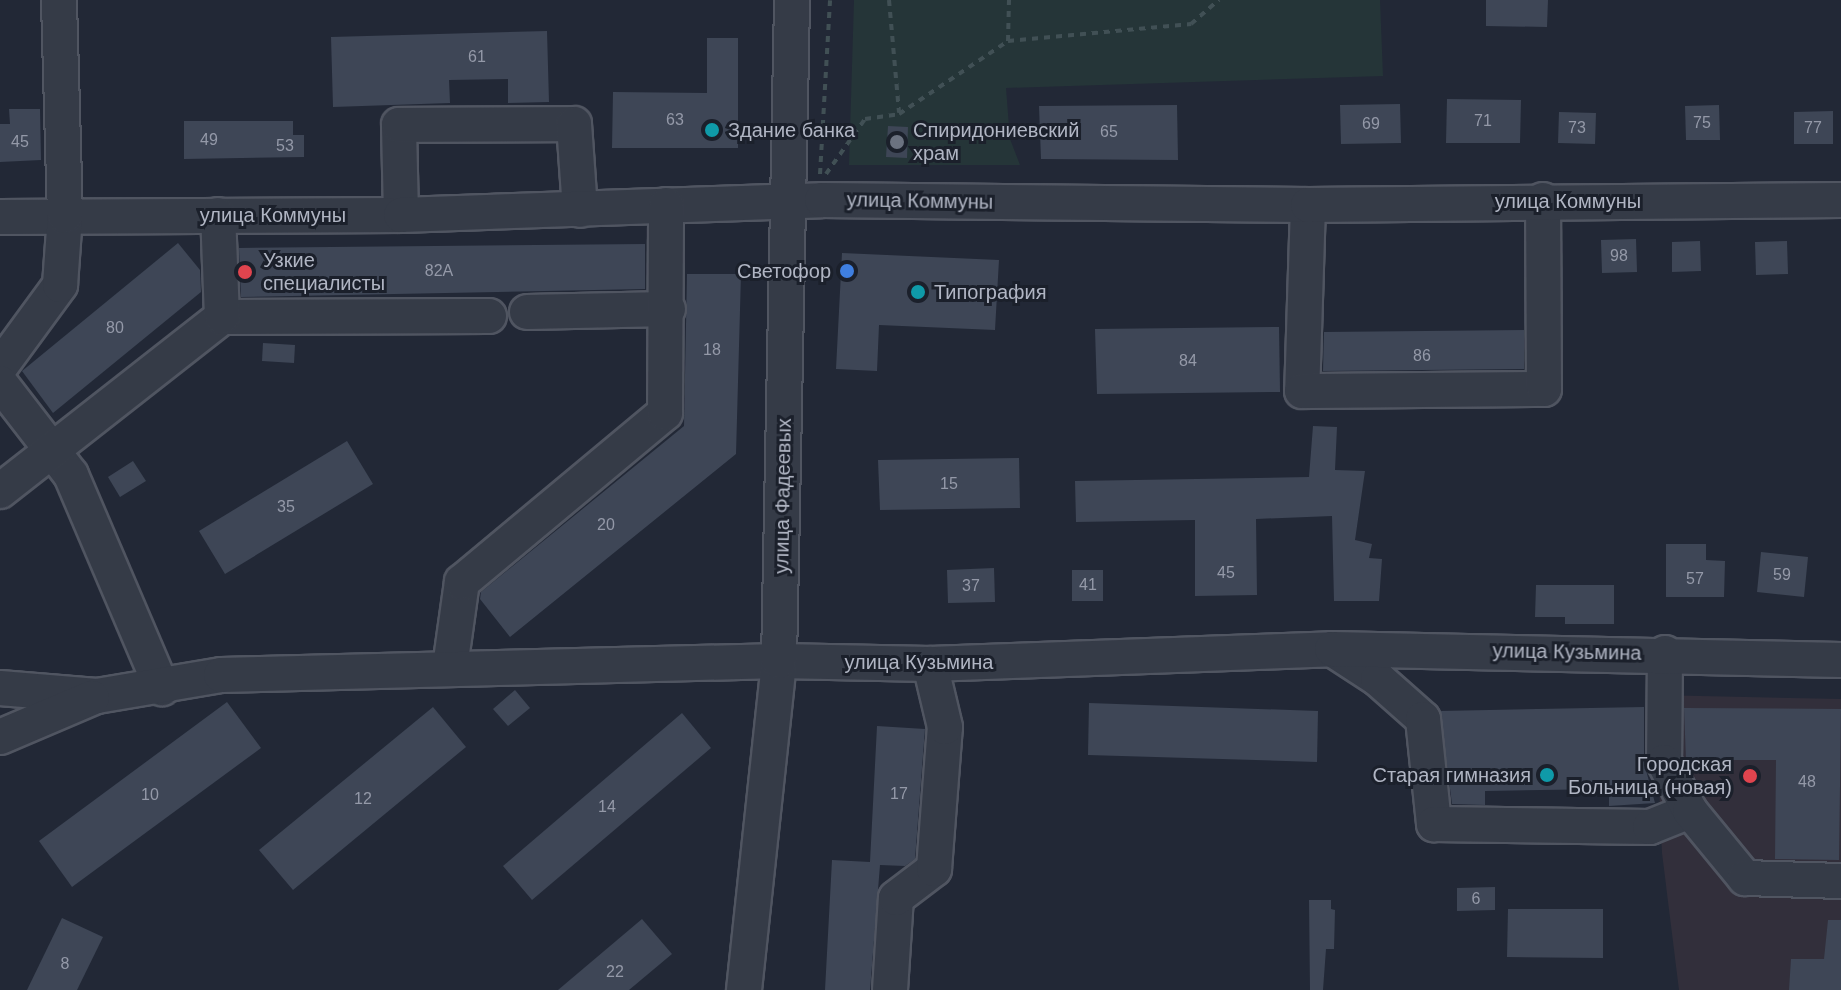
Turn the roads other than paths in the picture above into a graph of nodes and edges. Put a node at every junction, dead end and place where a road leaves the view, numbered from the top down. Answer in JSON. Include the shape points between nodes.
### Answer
{"nodes":[{"id":1,"x":59,"y":0,"type":"edge"},
{"id":2,"x":792,"y":0,"type":"edge"},
{"id":3,"x":1543,"y":200,"type":"junction"},
{"id":4,"x":1841,"y":200,"type":"edge"},
{"id":5,"x":789,"y":201,"type":"junction"},
{"id":6,"x":666,"y":205,"type":"junction"},
{"id":7,"x":1308,"y":205,"type":"junction"},
{"id":8,"x":580,"y":210,"type":"junction"},
{"id":9,"x":218,"y":215,"type":"junction"},
{"id":10,"x":401,"y":215,"type":"junction"},
{"id":11,"x":65,"y":216,"type":"junction"},
{"id":12,"x":0,"y":217,"type":"edge"},
{"id":13,"x":668,"y":309,"type":"junction"},
{"id":14,"x":527,"y":312,"type":"dead end"},
{"id":15,"x":489,"y":316,"type":"dead end"},
{"id":16,"x":222,"y":317,"type":"junction"},
{"id":17,"x":34,"y":324,"type":"junction"},
{"id":18,"x":0,"y":341,"type":"edge"},
{"id":19,"x":0,"y":367,"type":"edge"},
{"id":20,"x":0,"y":383,"type":"edge"},
{"id":21,"x":54,"y":449,"type":"junction"},
{"id":22,"x":0,"y":491,"type":"edge"},
{"id":23,"x":1332,"y":649,"type":"junction"},
{"id":24,"x":1665,"y":653,"type":"junction"},
{"id":25,"x":1841,"y":660,"type":"edge"},
{"id":26,"x":779,"y":661,"type":"junction"},
{"id":27,"x":930,"y":664,"type":"junction"},
{"id":28,"x":450,"y":667,"type":"junction"},
{"id":29,"x":0,"y":688,"type":"edge"},
{"id":30,"x":162,"y":688,"type":"junction"},
{"id":31,"x":97,"y":696,"type":"junction"},
{"id":32,"x":0,"y":737,"type":"edge"},
{"id":33,"x":1690,"y":811,"type":"junction"},
{"id":34,"x":1841,"y":881,"type":"edge"},
{"id":35,"x":744,"y":990,"type":"edge"},
{"id":36,"x":890,"y":990,"type":"edge"}],
"edges":[{"from":1,"to":11,"type":"street"},
{"from":2,"to":5,"type":"street","name":"улица Фадеевых"},
{"from":3,"to":4,"type":"street","name":"улица Коммуны"},
{"from":3,"to":7,"type":"street","name":"улица Коммуны"},
{"from":3,"to":7,"type":"street","via":[[1544,389],[1302,391]]},
{"from":5,"to":6,"type":"street","name":"улица Коммуны"},
{"from":5,"to":7,"type":"street","name":"улица Коммуны"},
{"from":5,"to":26,"type":"street","name":"улица Фадеевых","via":[[797,330]]},
{"from":6,"to":8,"type":"street","name":"улица Коммуны"},
{"from":6,"to":13,"type":"street"},
{"from":8,"to":10,"type":"street","name":"улица Коммуны"},
{"from":8,"to":10,"type":"street","via":[[574,124],[399,125]]},
{"from":9,"to":10,"type":"street","name":"улица Коммуны"},
{"from":9,"to":11,"type":"street","name":"улица Коммуны"},
{"from":9,"to":16,"type":"street"},
{"from":11,"to":12,"type":"street","name":"улица Коммуны"},
{"from":11,"to":17,"type":"street","via":[[60,285]]},
{"from":13,"to":14,"type":"street"},
{"from":13,"to":28,"type":"street","via":[[665,413],[462,582]]},
{"from":15,"to":16,"type":"street"},
{"from":16,"to":21,"type":"street"},
{"from":17,"to":18,"type":"street"},
{"from":17,"to":19,"type":"street"},
{"from":20,"to":21,"type":"street"},
{"from":21,"to":22,"type":"street"},
{"from":21,"to":30,"type":"street","via":[[82,501]]},
{"from":23,"to":24,"type":"street","name":"улица Кузьмина"},
{"from":23,"to":27,"type":"street","name":"улица Кузьмина"},
{"from":23,"to":33,"type":"street","via":[[1378,679],[1423,719],[1434,824],[1650,827]]},
{"from":24,"to":25,"type":"street","name":"улица Кузьмина"},
{"from":24,"to":33,"type":"street","via":[[1664,762]]},
{"from":26,"to":27,"type":"street","name":"улица Кузьмина"},
{"from":26,"to":28,"type":"street","name":"улица Кузьмина"},
{"from":26,"to":35,"type":"street","name":"улица Фадеевых"},
{"from":27,"to":36,"type":"street","via":[[945,727],[934,869],[896,898]]},
{"from":28,"to":30,"type":"street","name":"улица Кузьмина","via":[[342,676],[221,675]]},
{"from":29,"to":31,"type":"street","name":"улица Кузьмина"},
{"from":30,"to":31,"type":"street","name":"улица Кузьмина"},
{"from":31,"to":32,"type":"street"},
{"from":33,"to":34,"type":"street","via":[[1745,878]]}]}
